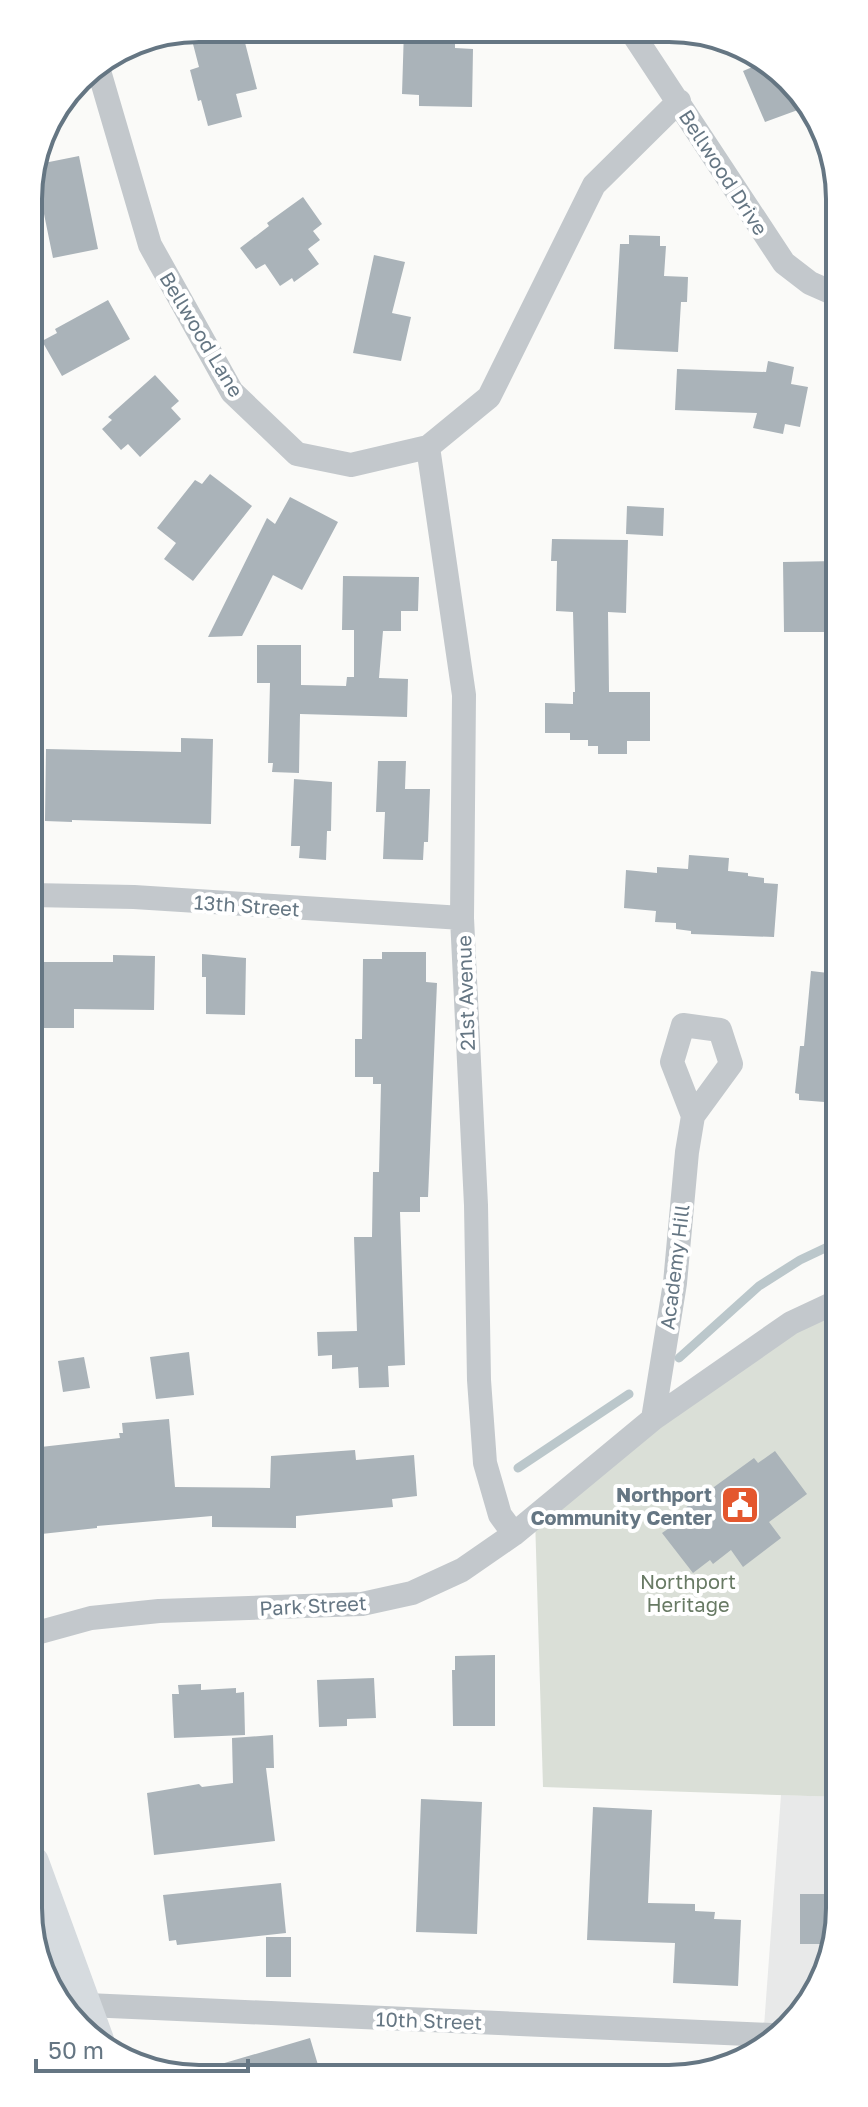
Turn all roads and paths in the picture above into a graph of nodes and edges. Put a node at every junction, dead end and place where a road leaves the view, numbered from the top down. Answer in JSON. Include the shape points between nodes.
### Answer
{"nodes":[{"id":1,"x":639,"y":42,"type":"edge"},
{"id":2,"x":101,"y":76,"type":"edge"},
{"id":3,"x":679,"y":101,"type":"junction"},
{"id":4,"x":826,"y":290,"type":"edge"},
{"id":5,"x":428,"y":447,"type":"junction"},
{"id":6,"x":42,"y":895,"type":"edge"},
{"id":7,"x":462,"y":918,"type":"junction"},
{"id":8,"x":693,"y":1116,"type":"dead end"},
{"id":9,"x":826,"y":1307,"type":"edge"},
{"id":10,"x":653,"y":1419,"type":"junction"},
{"id":11,"x":514,"y":1534,"type":"junction"},
{"id":12,"x":42,"y":1632,"type":"edge"},
{"id":13,"x":44,"y":1915,"type":"edge"},
{"id":14,"x":87,"y":2005,"type":"junction"},
{"id":15,"x":93,"y":2023,"type":"edge"},
{"id":16,"x":762,"y":2035,"type":"edge"}],
"edges":[{"from":1,"to":3,"type":"street","name":"Bellwood Drive"},
{"from":2,"to":5,"type":"street","name":"Bellwood Lane","via":[[150,245],[232,392],[297,454],[351,465]]},
{"from":3,"to":4,"type":"street","name":"Bellwood Drive","via":[[784,263]]},
{"from":3,"to":5,"type":"street","name":"Bellwood Lane","via":[[594,185],[489,397]]},
{"from":5,"to":7,"type":"street","name":"21st Avenue","via":[[464,695]]},
{"from":6,"to":7,"type":"street","name":"13th Street"},
{"from":7,"to":11,"type":"street","name":"21st Avenue","via":[[485,1463],[500,1515]]},
{"from":8,"to":10,"type":"street","name":"Academy Hill","via":[[675,1283]]},
{"from":9,"to":10,"type":"street","name":"Park Street","via":[[791,1323]]},
{"from":10,"to":11,"type":"street","name":"Park Street"},
{"from":11,"to":12,"type":"street","name":"Park Street","via":[[462,1570],[412,1593],[374,1602],[159,1611],[91,1618]]},
{"from":13,"to":14,"type":"main road"},
{"from":14,"to":15,"type":"main road"},
{"from":14,"to":16,"type":"street","name":"10th Street"}]}
